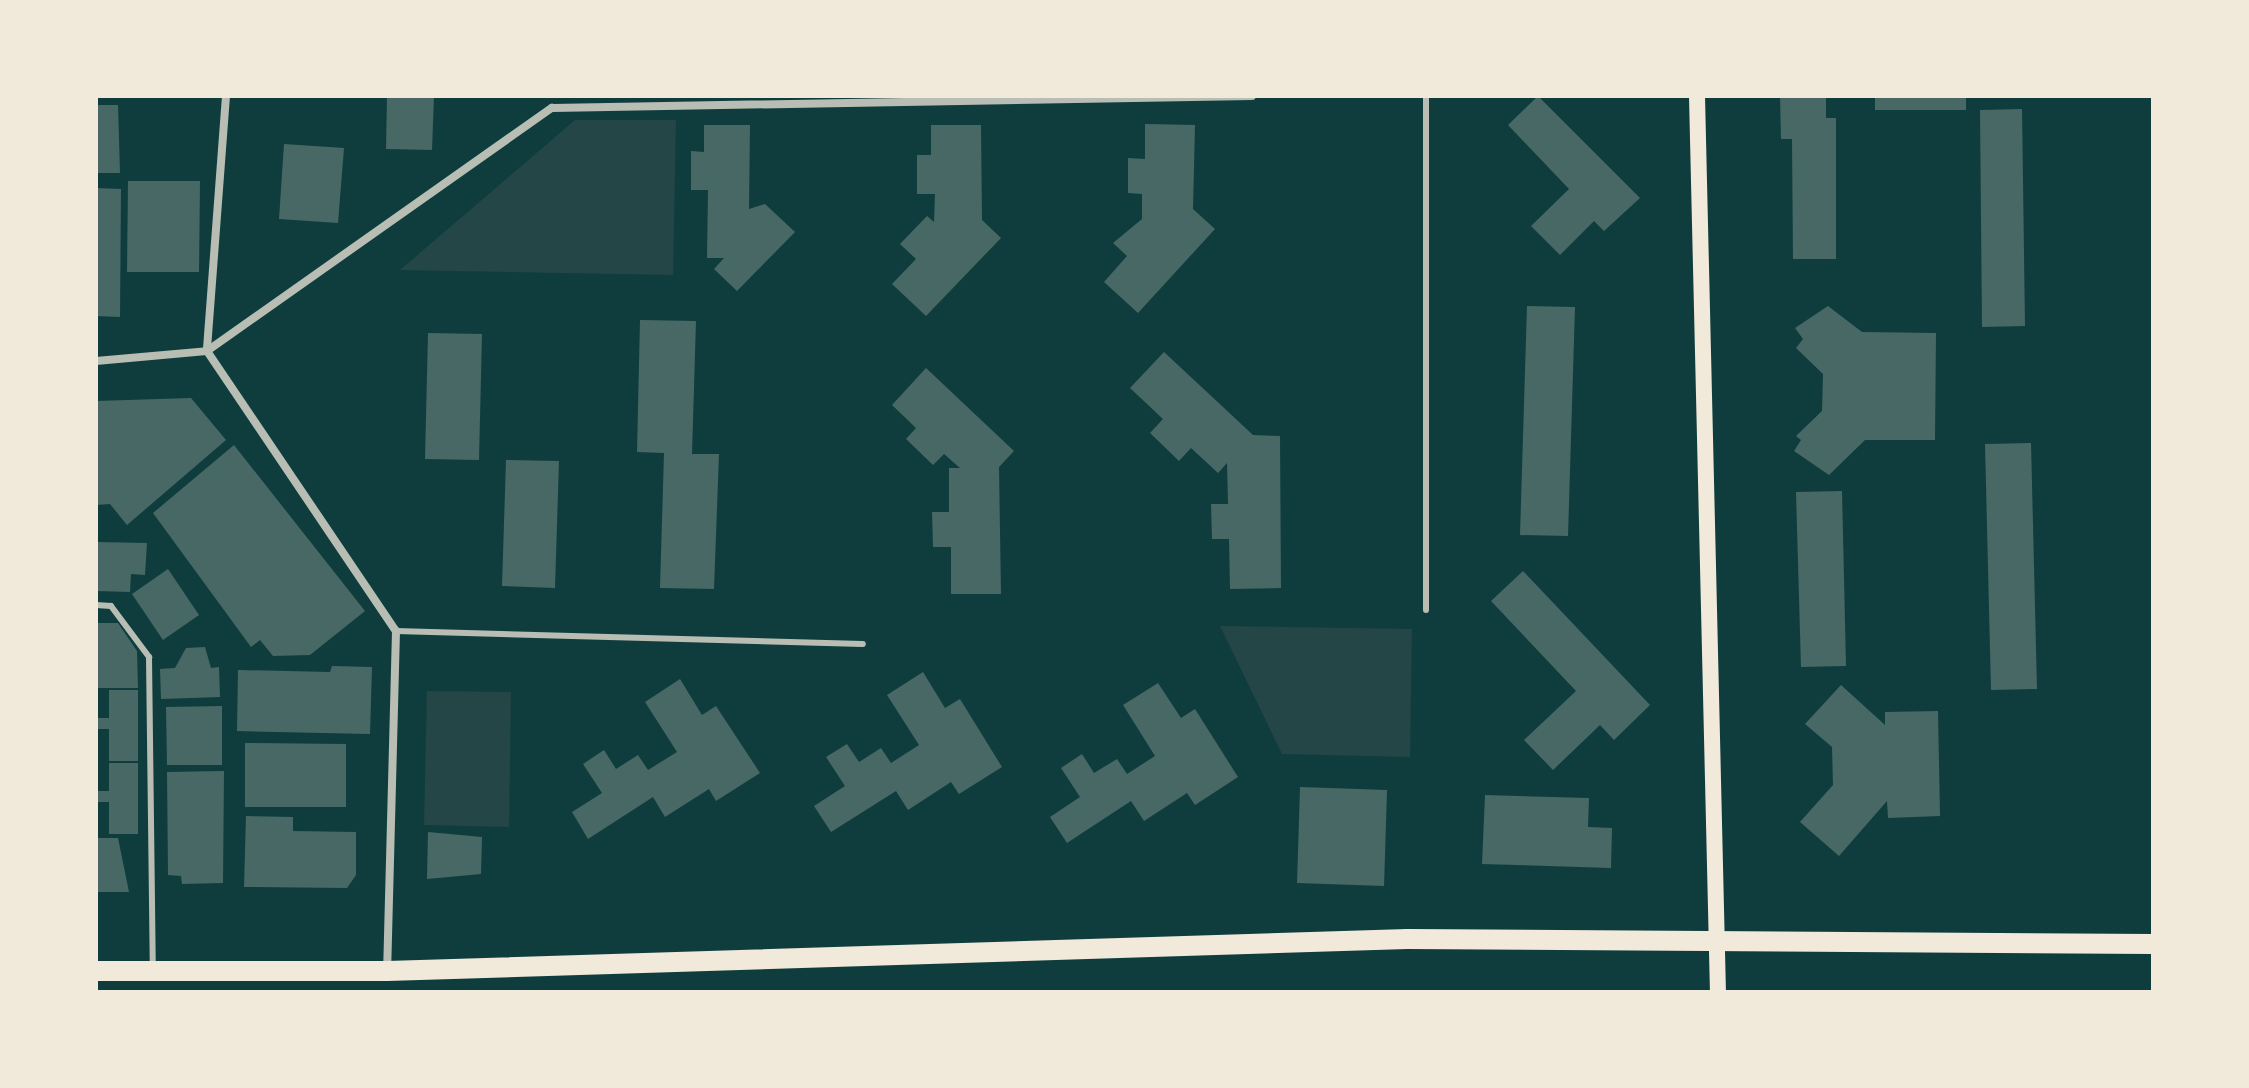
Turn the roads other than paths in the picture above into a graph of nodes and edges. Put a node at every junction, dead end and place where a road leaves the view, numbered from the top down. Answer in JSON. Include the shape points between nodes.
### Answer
{"nodes":[{"id":1,"x":226,"y":96,"type":"edge"},
{"id":2,"x":552,"y":96,"type":"edge"},
{"id":3,"x":1252,"y":96,"type":"edge"},
{"id":4,"x":1426,"y":96,"type":"edge"},
{"id":5,"x":1697,"y":96,"type":"edge"},
{"id":6,"x":552,"y":108,"type":"junction"},
{"id":7,"x":207,"y":351,"type":"junction"},
{"id":8,"x":96,"y":361,"type":"edge"},
{"id":9,"x":96,"y":605,"type":"edge"},
{"id":10,"x":1426,"y":610,"type":"dead end"},
{"id":11,"x":396,"y":631,"type":"junction"},
{"id":12,"x":863,"y":644,"type":"dead end"},
{"id":13,"x":1714,"y":938,"type":"junction"},
{"id":14,"x":2153,"y":944,"type":"edge"},
{"id":15,"x":153,"y":970,"type":"junction"},
{"id":16,"x":96,"y":971,"type":"edge"},
{"id":17,"x":387,"y":971,"type":"junction"},
{"id":18,"x":1718,"y":992,"type":"edge"}],
"edges":[{"from":1,"to":7,"type":"street"},
{"from":2,"to":6,"type":"street"},
{"from":3,"to":6,"type":"street"},
{"from":4,"to":10,"type":"lane"},
{"from":5,"to":13,"type":"main road"},
{"from":6,"to":7,"type":"street"},
{"from":7,"to":8,"type":"street"},
{"from":7,"to":11,"type":"street"},
{"from":9,"to":15,"type":"lane","via":[[111,606],[149,657]]},
{"from":11,"to":12,"type":"lane"},
{"from":11,"to":17,"type":"street"},
{"from":13,"to":14,"type":"main road"},
{"from":13,"to":17,"type":"main road","via":[[1407,939]]},
{"from":13,"to":18,"type":"main road"},
{"from":15,"to":16,"type":"main road"},
{"from":15,"to":17,"type":"main road"}]}
